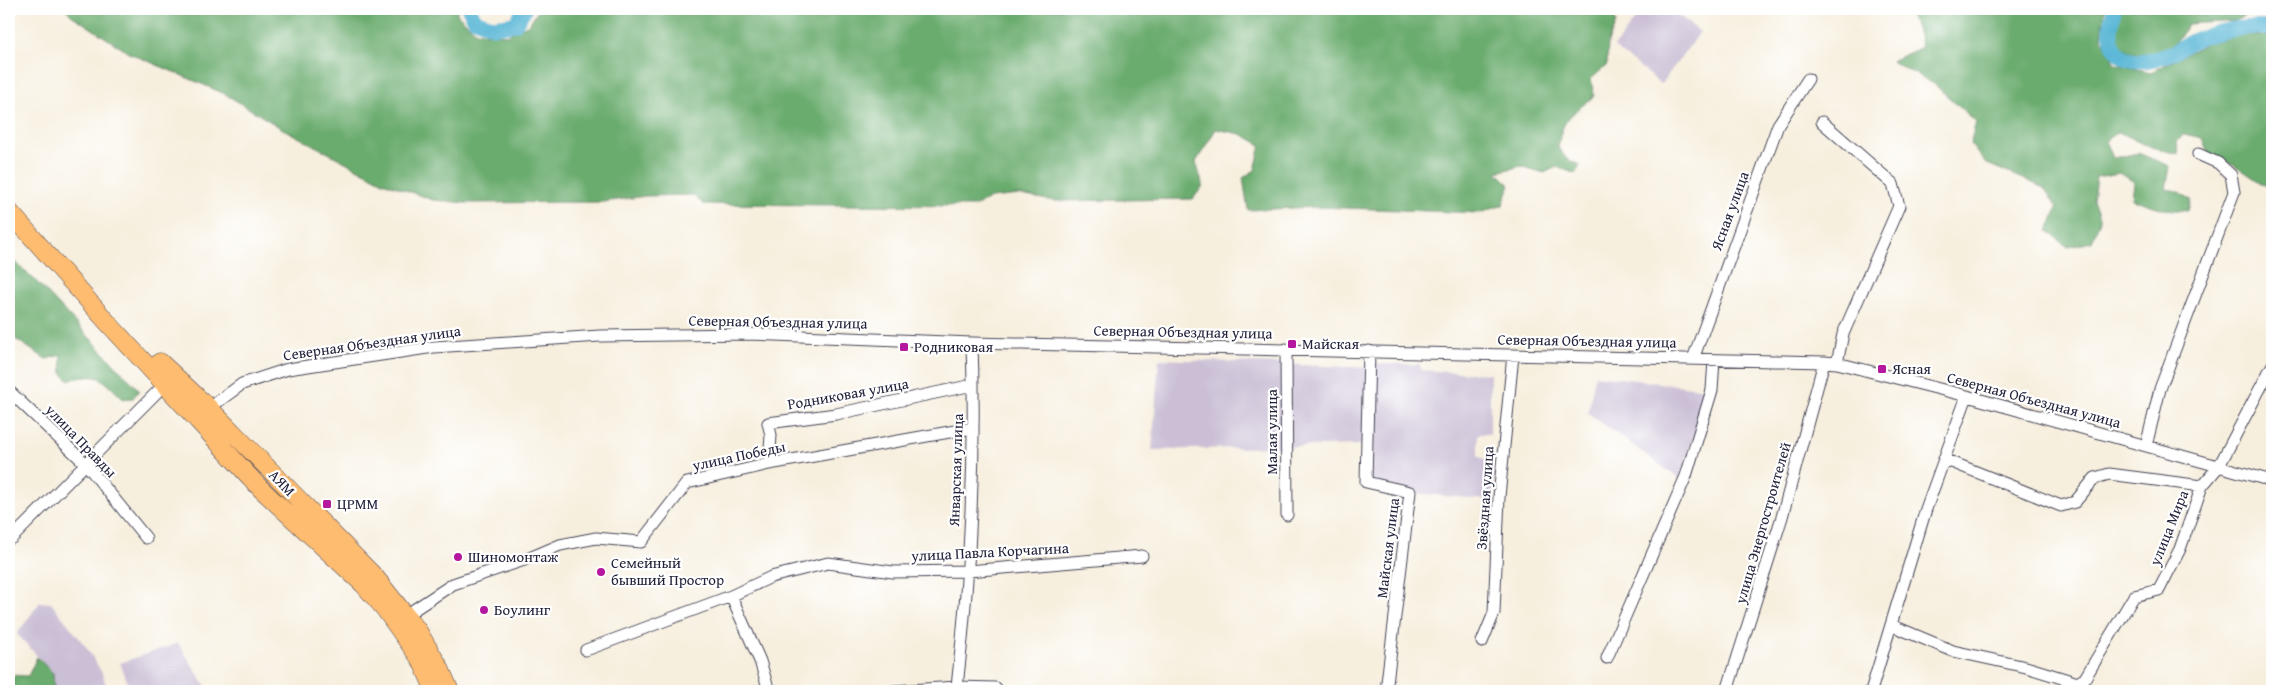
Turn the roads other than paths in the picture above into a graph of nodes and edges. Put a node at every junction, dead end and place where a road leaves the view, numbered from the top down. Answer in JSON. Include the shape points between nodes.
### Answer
{"nodes":[{"id":1,"x":1808,"y":79,"type":"dead end"},
{"id":2,"x":1822,"y":122,"type":"dead end"},
{"id":3,"x":2198,"y":154,"type":"dead end"},
{"id":4,"x":9,"y":212,"type":"edge"},
{"id":5,"x":87,"y":297,"type":"junction"},
{"id":6,"x":972,"y":342,"type":"junction"},
{"id":7,"x":1286,"y":350,"type":"junction"},
{"id":8,"x":1369,"y":351,"type":"junction"},
{"id":9,"x":1513,"y":354,"type":"junction"},
{"id":10,"x":1693,"y":359,"type":"junction"},
{"id":11,"x":1714,"y":360,"type":"junction"},
{"id":12,"x":1824,"y":362,"type":"junction"},
{"id":13,"x":1838,"y":363,"type":"junction"},
{"id":14,"x":2272,"y":366,"type":"edge"},
{"id":15,"x":165,"y":384,"type":"junction"},
{"id":16,"x":973,"y":385,"type":"junction"},
{"id":17,"x":9,"y":391,"type":"edge"},
{"id":18,"x":1966,"y":396,"type":"junction"},
{"id":19,"x":202,"y":413,"type":"junction"},
{"id":20,"x":972,"y":428,"type":"junction"},
{"id":21,"x":2146,"y":446,"type":"junction"},
{"id":22,"x":1944,"y":460,"type":"junction"},
{"id":23,"x":86,"y":464,"type":"junction"},
{"id":24,"x":769,"y":464,"type":"junction"},
{"id":25,"x":2219,"y":466,"type":"junction"},
{"id":26,"x":2272,"y":481,"type":"edge"},
{"id":27,"x":2202,"y":486,"type":"junction"},
{"id":28,"x":1287,"y":515,"type":"dead end"},
{"id":29,"x":10,"y":537,"type":"edge"},
{"id":30,"x":146,"y":538,"type":"dead end"},
{"id":31,"x":1142,"y":556,"type":"dead end"},
{"id":32,"x":968,"y":571,"type":"junction"},
{"id":33,"x":731,"y":596,"type":"junction"},
{"id":34,"x":406,"y":615,"type":"junction"},
{"id":35,"x":1891,"y":625,"type":"junction"},
{"id":36,"x":1482,"y":642,"type":"dead end"},
{"id":37,"x":586,"y":650,"type":"dead end"},
{"id":38,"x":1607,"y":658,"type":"dead end"},
{"id":39,"x":957,"y":687,"type":"junction"},
{"id":40,"x":996,"y":688,"type":"dead end"},
{"id":41,"x":435,"y":691,"type":"edge"},
{"id":42,"x":450,"y":691,"type":"edge"},
{"id":43,"x":769,"y":691,"type":"edge"},
{"id":44,"x":893,"y":691,"type":"edge"},
{"id":45,"x":1386,"y":691,"type":"edge"},
{"id":46,"x":1727,"y":691,"type":"edge"},
{"id":47,"x":1871,"y":691,"type":"edge"}],
"edges":[{"from":1,"to":10,"type":"street","name":"Ясная улица","via":[[1778,125]]},
{"from":2,"to":13,"type":"street","via":[[1893,184],[1899,206],[1843,334]]},
{"from":3,"to":21,"type":"street","via":[[2218,163],[2231,175],[2234,192],[2160,389]]},
{"from":4,"to":5,"type":"highway","name":"АЯМ"},
{"from":5,"to":15,"type":"highway","name":"АЯМ"},
{"from":5,"to":19,"type":"highway","name":"АЯМ","via":[[112,315]]},
{"from":6,"to":7,"type":"street","name":"Северная Объездная улица"},
{"from":6,"to":16,"type":"street","name":"Январская улица"},
{"from":6,"to":19,"type":"street","name":"Северная Объездная улица","via":[[749,334],[600,336],[481,343],[288,369],[242,384]]},
{"from":7,"to":8,"type":"street","name":"Северная Объездная улица"},
{"from":7,"to":28,"type":"street","name":"Малая улица"},
{"from":8,"to":9,"type":"street","name":"Северная Объездная улица"},
{"from":8,"to":45,"type":"street","name":"Майская улица","via":[[1366,482],[1410,492]]},
{"from":9,"to":10,"type":"street","name":"Северная Объездная улица"},
{"from":9,"to":36,"type":"street","name":"Звёздная улица","via":[[1499,497],[1494,613]]},
{"from":10,"to":11,"type":"street","name":"Северная Объездная улица"},
{"from":11,"to":12,"type":"street","name":"Северная Объездная улица"},
{"from":11,"to":38,"type":"street","via":[[1712,390],[1686,476]]},
{"from":12,"to":13,"type":"street","name":"Северная Объездная улица"},
{"from":12,"to":46,"type":"street","name":"улица Энергостроителей","via":[[1782,517]]},
{"from":13,"to":18,"type":"street","name":"Северная Объездная улица"},
{"from":14,"to":25,"type":"street","name":"улица Мира"},
{"from":15,"to":19,"type":"highway","name":"АЯМ"},
{"from":15,"to":23,"type":"street"},
{"from":16,"to":20,"type":"street","name":"Январская улица"},
{"from":16,"to":24,"type":"street","name":"Родниковая улица","via":[[836,414],[768,423],[771,435]]},
{"from":17,"to":23,"type":"street","name":"улица Правды"},
{"from":18,"to":21,"type":"street","name":"Северная Объездная улица"},
{"from":18,"to":22,"type":"street"},
{"from":19,"to":34,"type":"highway","name":"АЯМ","via":[[368,570]]},
{"from":19,"to":41,"type":"highway","name":"АЯМ","via":[[260,488],[364,585],[390,615],[421,660]]},
{"from":20,"to":24,"type":"street","name":"улица Победы"},
{"from":20,"to":32,"type":"street","name":"Январская улица"},
{"from":21,"to":25,"type":"street","name":"Северная Объездная улица"},
{"from":22,"to":27,"type":"street","via":[[2061,506],[2075,502],[2095,478],[2109,474]]},
{"from":22,"to":35,"type":"street"},
{"from":23,"to":29,"type":"street"},
{"from":23,"to":30,"type":"street","name":"улица Правды"},
{"from":24,"to":34,"type":"street","name":"улица Победы","via":[[687,482],[641,542],[596,538],[560,545],[453,584]]},
{"from":25,"to":26,"type":"street","name":"Северная Объездная улица"},
{"from":25,"to":27,"type":"street","name":"улица Мира"},
{"from":27,"to":35,"type":"street","name":"улица Мира","via":[[2180,549],[2159,590],[2134,596],[2085,678],[2078,684],[2026,667],[1953,651]]},
{"from":31,"to":32,"type":"street","name":"улица Павла Корчагина"},
{"from":32,"to":33,"type":"street","name":"улица Павла Корчагина","via":[[894,572],[828,563],[771,577]]},
{"from":32,"to":39,"type":"street","name":"Январская улица"},
{"from":33,"to":37,"type":"street","name":"улица Павла Корчагина"},
{"from":33,"to":43,"type":"street","via":[[760,661]]},
{"from":34,"to":42,"type":"highway","name":"АЯМ","via":[[440,668]]},
{"from":35,"to":47,"type":"street"},
{"from":39,"to":40,"type":"street"},
{"from":39,"to":44,"type":"street"}]}
